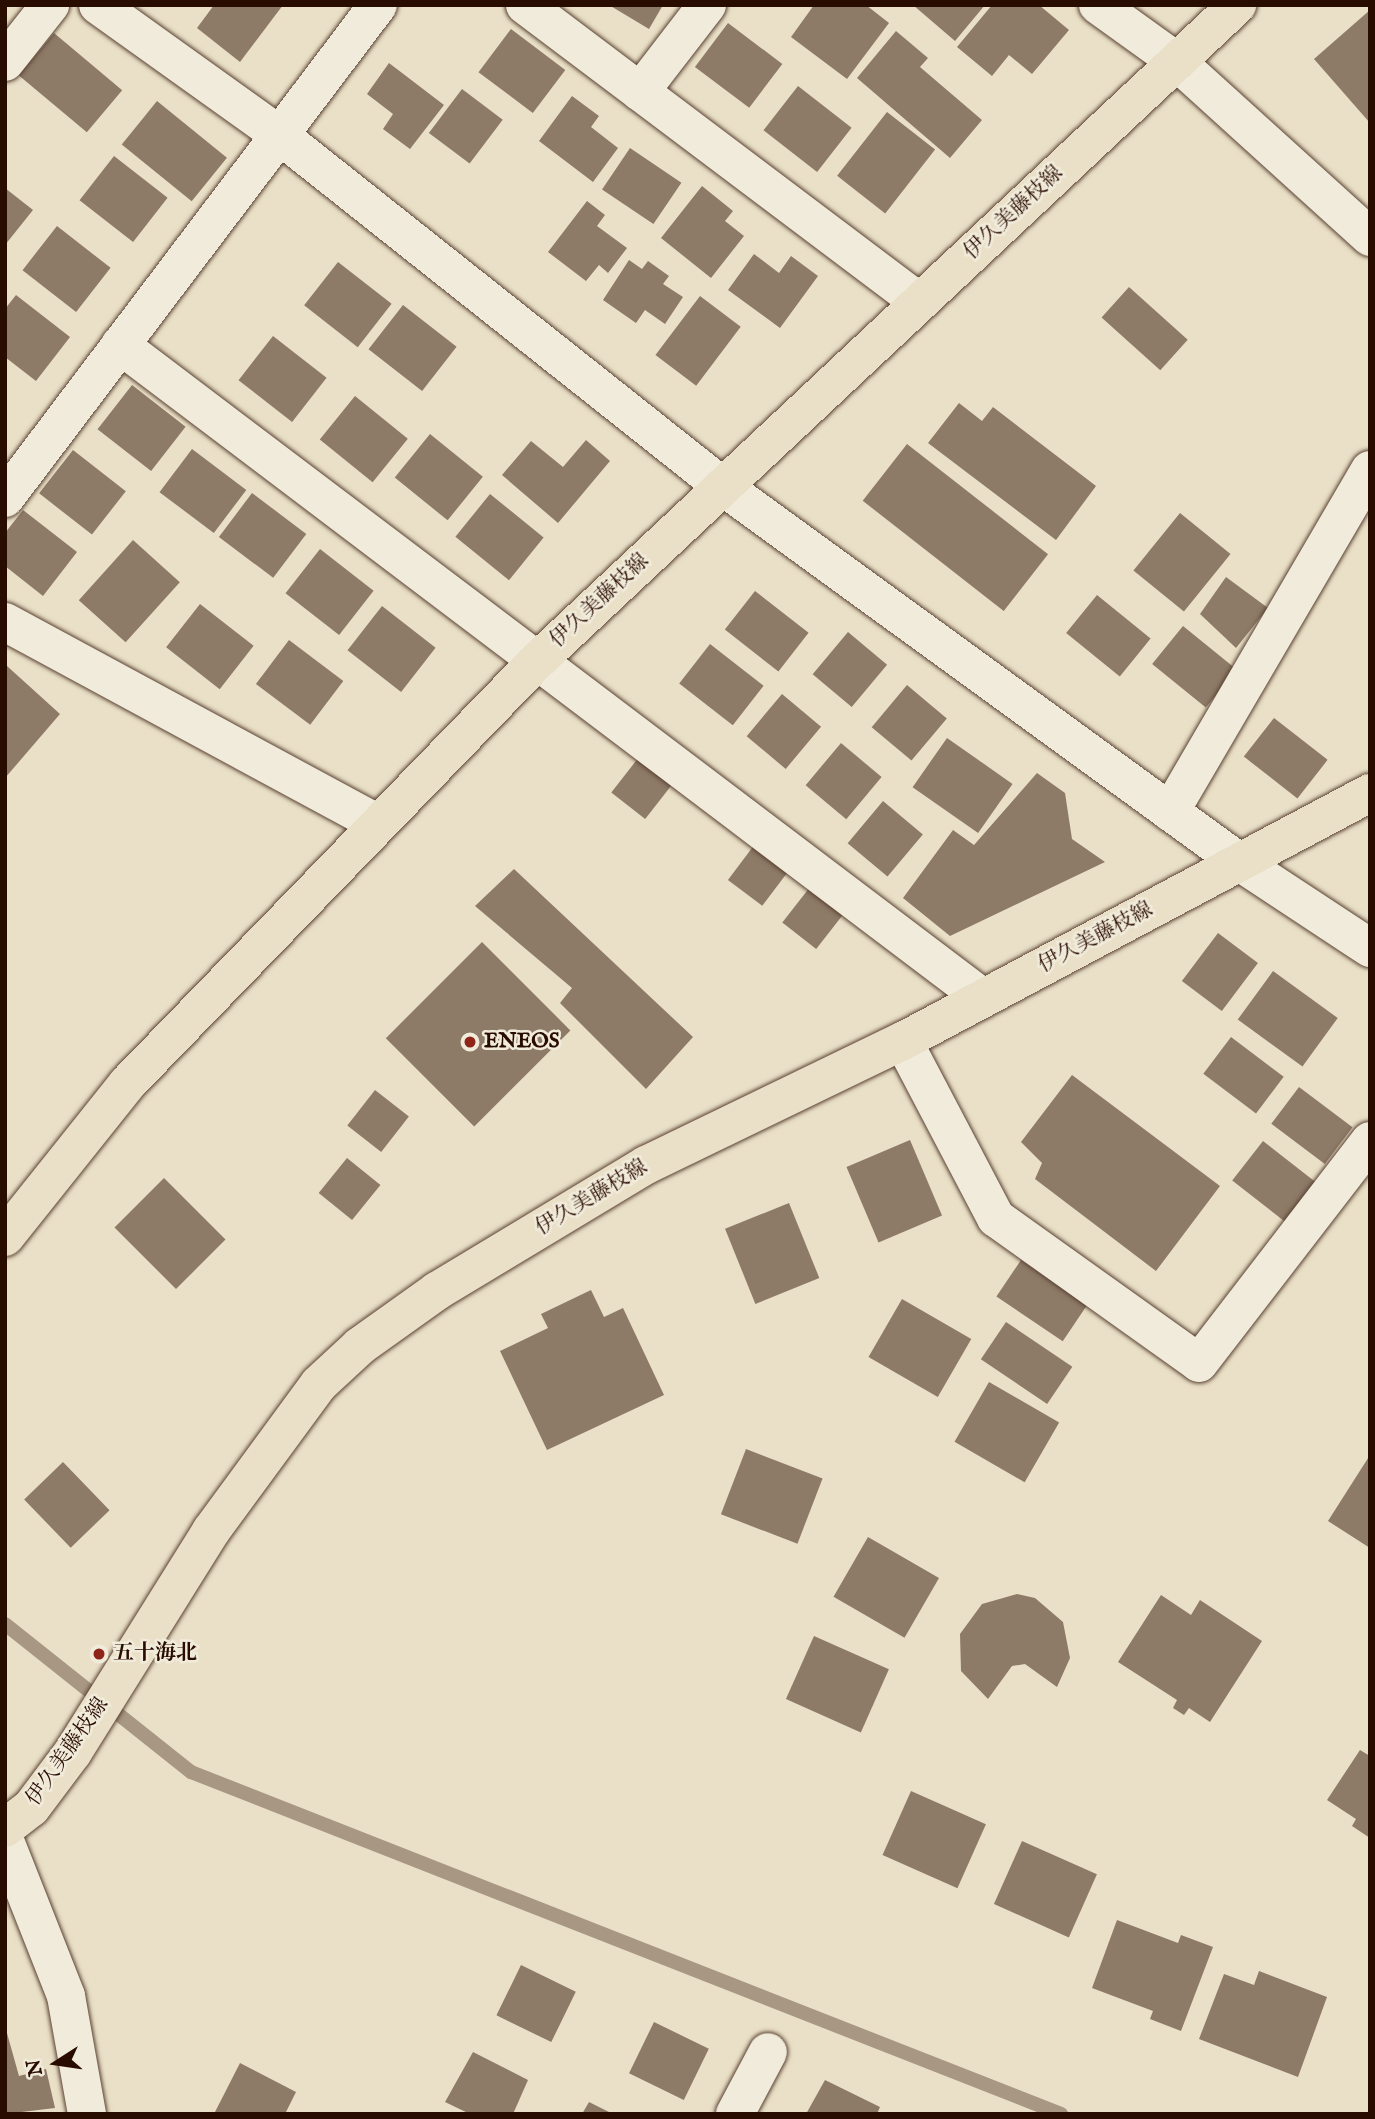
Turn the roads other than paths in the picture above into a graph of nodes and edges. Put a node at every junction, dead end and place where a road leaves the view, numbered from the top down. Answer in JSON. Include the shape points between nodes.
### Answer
{"nodes":[{"id":1,"x":50,"y":5,"type":"edge"},
{"id":2,"x":98,"y":5,"type":"edge"},
{"id":3,"x":378,"y":5,"type":"edge"},
{"id":4,"x":525,"y":5,"type":"edge"},
{"id":5,"x":707,"y":5,"type":"edge"},
{"id":6,"x":1098,"y":5,"type":"edge"},
{"id":7,"x":1237,"y":5,"type":"edge"},
{"id":8,"x":1177,"y":61,"type":"junction"},
{"id":9,"x":5,"y":62,"type":"edge"},
{"id":10,"x":640,"y":92,"type":"junction"},
{"id":11,"x":278,"y":134,"type":"junction"},
{"id":12,"x":1370,"y":237,"type":"edge"},
{"id":13,"x":919,"y":302,"type":"junction"},
{"id":14,"x":120,"y":345,"type":"junction"},
{"id":15,"x":1370,"y":470,"type":"edge"},
{"id":16,"x":722,"y":486,"type":"junction"},
{"id":17,"x":5,"y":498,"type":"edge"},
{"id":18,"x":5,"y":622,"type":"edge"},
{"id":19,"x":536,"y":662,"type":"junction"},
{"id":20,"x":1370,"y":793,"type":"edge"},
{"id":21,"x":1170,"y":812,"type":"junction"},
{"id":22,"x":376,"y":823,"type":"junction"},
{"id":23,"x":1238,"y":861,"type":"junction"},
{"id":24,"x":1370,"y":948,"type":"edge"},
{"id":25,"x":984,"y":998,"type":"junction"},
{"id":26,"x":903,"y":1041,"type":"junction"},
{"id":27,"x":1370,"y":1141,"type":"edge"},
{"id":28,"x":5,"y":1237,"type":"edge"},
{"id":29,"x":5,"y":1828,"type":"edge"},
{"id":30,"x":5,"y":1841,"type":"edge"},
{"id":31,"x":768,"y":2052,"type":"dead end"},
{"id":32,"x":87,"y":2114,"type":"edge"},
{"id":33,"x":735,"y":2114,"type":"edge"}],
"edges":[{"from":1,"to":9,"type":"street"},
{"from":2,"to":11,"type":"street"},
{"from":3,"to":11,"type":"street"},
{"from":4,"to":10,"type":"street"},
{"from":5,"to":10,"type":"street"},
{"from":6,"to":8,"type":"street"},
{"from":7,"to":8,"type":"main road","name":"伊久美藤枝線"},
{"from":8,"to":12,"type":"street"},
{"from":8,"to":13,"type":"main road","name":"伊久美藤枝線"},
{"from":10,"to":13,"type":"street"},
{"from":11,"to":14,"type":"street"},
{"from":11,"to":16,"type":"street"},
{"from":13,"to":16,"type":"main road","name":"伊久美藤枝線"},
{"from":14,"to":17,"type":"street"},
{"from":14,"to":19,"type":"street"},
{"from":15,"to":21,"type":"street"},
{"from":16,"to":19,"type":"main road","name":"伊久美藤枝線"},
{"from":16,"to":21,"type":"street"},
{"from":18,"to":22,"type":"street"},
{"from":19,"to":22,"type":"main road","name":"伊久美藤枝線"},
{"from":19,"to":25,"type":"street"},
{"from":20,"to":23,"type":"main road","name":"伊久美藤枝線"},
{"from":21,"to":23,"type":"street"},
{"from":22,"to":28,"type":"main road","name":"伊久美藤枝線","via":[[127,1084]]},
{"from":23,"to":24,"type":"street"},
{"from":23,"to":25,"type":"main road","name":"伊久美藤枝線"},
{"from":25,"to":26,"type":"main road","name":"伊久美藤枝線"},
{"from":26,"to":27,"type":"street","via":[[996,1218],[1199,1363]]},
{"from":26,"to":29,"type":"main road","name":"伊久美藤枝線","via":[[646,1164],[360,1346],[320,1384],[211,1531],[73,1752],[31,1808]]},
{"from":30,"to":32,"type":"street","via":[[66,1996]]},
{"from":31,"to":33,"type":"street"}]}
